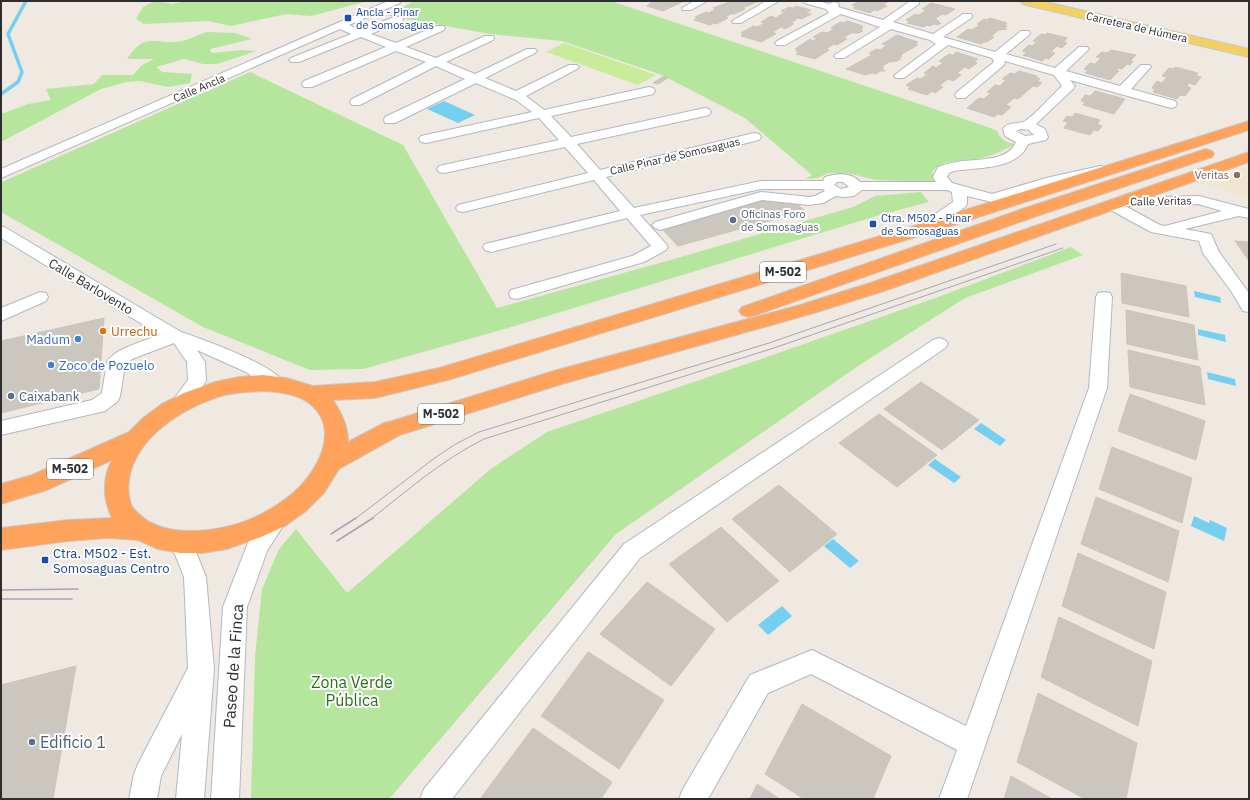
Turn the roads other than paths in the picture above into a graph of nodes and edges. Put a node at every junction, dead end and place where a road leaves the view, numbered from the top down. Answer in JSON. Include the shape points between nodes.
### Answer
{"nodes":[{"id":1,"x":396,"y":1,"type":"edge"},
{"id":2,"x":702,"y":1,"type":"edge"},
{"id":3,"x":774,"y":1,"type":"edge"},
{"id":4,"x":808,"y":1,"type":"edge"},
{"id":5,"x":841,"y":1,"type":"edge"},
{"id":6,"x":1026,"y":1,"type":"edge"},
{"id":7,"x":1034,"y":1,"type":"edge"},
{"id":8,"x":914,"y":2,"type":"dead end"},
{"id":9,"x":687,"y":8,"type":"dead end"},
{"id":10,"x":830,"y":8,"type":"junction"},
{"id":11,"x":967,"y":16,"type":"dead end"},
{"id":12,"x":398,"y":19,"type":"dead end"},
{"id":13,"x":737,"y":21,"type":"dead end"},
{"id":14,"x":885,"y":23,"type":"junction"},
{"id":15,"x":440,"y":28,"type":"dead end"},
{"id":16,"x":350,"y":30,"type":"junction"},
{"id":17,"x":1025,"y":33,"type":"dead end"},
{"id":18,"x":488,"y":38,"type":"dead end"},
{"id":19,"x":934,"y":38,"type":"junction"},
{"id":20,"x":781,"y":43,"type":"dead end"},
{"id":21,"x":1249,"y":46,"type":"edge"},
{"id":22,"x":397,"y":47,"type":"junction"},
{"id":23,"x":1083,"y":49,"type":"dead end"},
{"id":24,"x":531,"y":51,"type":"dead end"},
{"id":25,"x":1249,"y":53,"type":"edge"},
{"id":26,"x":840,"y":56,"type":"dead end"},
{"id":27,"x":997,"y":56,"type":"junction"},
{"id":28,"x":436,"y":62,"type":"junction"},
{"id":29,"x":281,"y":65,"type":"dead end"},
{"id":30,"x":573,"y":67,"type":"dead end"},
{"id":31,"x":1144,"y":67,"type":"dead end"},
{"id":32,"x":1058,"y":72,"type":"junction"},
{"id":33,"x":900,"y":76,"type":"dead end"},
{"id":34,"x":474,"y":78,"type":"junction"},
{"id":35,"x":308,"y":84,"type":"dead end"},
{"id":36,"x":1123,"y":90,"type":"junction"},
{"id":37,"x":649,"y":91,"type":"dead end"},
{"id":38,"x":961,"y":95,"type":"dead end"},
{"id":39,"x":516,"y":96,"type":"junction"},
{"id":40,"x":356,"y":102,"type":"dead end"},
{"id":41,"x":1171,"y":104,"type":"dead end"},
{"id":42,"x":705,"y":112,"type":"dead end"},
{"id":43,"x":543,"y":115,"type":"junction"},
{"id":44,"x":390,"y":120,"type":"dead end"},
{"id":45,"x":1249,"y":125,"type":"edge"},
{"id":46,"x":1027,"y":126,"type":"junction"},
{"id":47,"x":754,"y":137,"type":"dead end"},
{"id":48,"x":426,"y":139,"type":"dead end"},
{"id":49,"x":1023,"y":140,"type":"junction"},
{"id":50,"x":1249,"y":140,"type":"edge"},
{"id":51,"x":569,"y":143,"type":"junction"},
{"id":52,"x":1249,"y":157,"type":"edge"},
{"id":53,"x":1114,"y":167,"type":"junction"},
{"id":54,"x":444,"y":169,"type":"dead end"},
{"id":55,"x":1,"y":174,"type":"edge"},
{"id":56,"x":597,"y":175,"type":"junction"},
{"id":57,"x":830,"y":188,"type":"junction"},
{"id":58,"x":953,"y":188,"type":"junction"},
{"id":59,"x":1116,"y":203,"type":"junction"},
{"id":60,"x":463,"y":208,"type":"dead end"},
{"id":61,"x":630,"y":213,"type":"junction"},
{"id":62,"x":1244,"y":213,"type":"edge"},
{"id":63,"x":660,"y":225,"type":"dead end"},
{"id":64,"x":923,"y":229,"type":"junction"},
{"id":65,"x":1162,"y":230,"type":"junction"},
{"id":66,"x":1,"y":231,"type":"edge"},
{"id":67,"x":491,"y":247,"type":"dead end"},
{"id":68,"x":517,"y":294,"type":"dead end"},
{"id":69,"x":1104,"y":297,"type":"dead end"},
{"id":70,"x":40,"y":298,"type":"dead end"},
{"id":71,"x":1249,"y":307,"type":"edge"},
{"id":72,"x":1,"y":316,"type":"edge"},
{"id":73,"x":178,"y":338,"type":"junction"},
{"id":74,"x":939,"y":344,"type":"dead end"},
{"id":75,"x":557,"y":378,"type":"junction"},
{"id":76,"x":275,"y":382,"type":"junction"},
{"id":77,"x":312,"y":394,"type":"junction"},
{"id":78,"x":181,"y":403,"type":"junction"},
{"id":79,"x":1,"y":428,"type":"edge"},
{"id":80,"x":136,"y":439,"type":"junction"},
{"id":81,"x":331,"y":462,"type":"junction"},
{"id":82,"x":1,"y":494,"type":"edge"},
{"id":83,"x":277,"y":518,"type":"junction"},
{"id":84,"x":141,"y":530,"type":"junction"},
{"id":85,"x":1,"y":539,"type":"edge"},
{"id":86,"x":181,"y":542,"type":"junction"},
{"id":87,"x":201,"y":669,"type":"junction"},
{"id":88,"x":972,"y":743,"type":"junction"},
{"id":89,"x":143,"y":799,"type":"edge"},
{"id":90,"x":190,"y":799,"type":"edge"},
{"id":91,"x":225,"y":799,"type":"edge"},
{"id":92,"x":434,"y":799,"type":"edge"},
{"id":93,"x":693,"y":799,"type":"edge"},
{"id":94,"x":953,"y":799,"type":"edge"}],
"edges":[{"from":1,"to":16,"type":"street","name":"Calle Ancla"},
{"from":2,"to":9,"type":"street"},
{"from":3,"to":13,"type":"street"},
{"from":4,"to":10,"type":"street"},
{"from":5,"to":10,"type":"street"},
{"from":6,"to":25,"type":"main road","name":"Carretera de Húmera"},
{"from":7,"to":21,"type":"main road"},
{"from":8,"to":14,"type":"street"},
{"from":10,"to":14,"type":"street"},
{"from":10,"to":20,"type":"street","via":[[836,13]]},
{"from":11,"to":19,"type":"street"},
{"from":12,"to":16,"type":"street"},
{"from":14,"to":19,"type":"street"},
{"from":14,"to":26,"type":"street","via":[[886,28]]},
{"from":15,"to":22,"type":"street"},
{"from":16,"to":22,"type":"street","name":"Calle Pinar de Somosaguas"},
{"from":16,"to":29,"type":"street"},
{"from":16,"to":55,"type":"street","name":"Calle Ancla"},
{"from":17,"to":27,"type":"street"},
{"from":18,"to":28,"type":"street"},
{"from":19,"to":27,"type":"street"},
{"from":19,"to":33,"type":"street","via":[[943,44]]},
{"from":22,"to":28,"type":"street","name":"Calle Pinar de Somosaguas"},
{"from":22,"to":35,"type":"street"},
{"from":23,"to":32,"type":"street"},
{"from":24,"to":34,"type":"street"},
{"from":27,"to":32,"type":"street"},
{"from":27,"to":38,"type":"street","via":[[1000,63]]},
{"from":28,"to":34,"type":"street","name":"Calle Pinar de Somosaguas"},
{"from":28,"to":40,"type":"street"},
{"from":30,"to":39,"type":"street"},
{"from":31,"to":36,"type":"street"},
{"from":32,"to":36,"type":"street"},
{"from":32,"to":46,"type":"street","via":[[1069,86]]},
{"from":34,"to":39,"type":"street","name":"Calle Pinar de Somosaguas"},
{"from":34,"to":44,"type":"street"},
{"from":36,"to":41,"type":"street"},
{"from":37,"to":43,"type":"street"},
{"from":39,"to":43,"type":"street","name":"Calle Pinar de Somosaguas"},
{"from":42,"to":51,"type":"street"},
{"from":43,"to":48,"type":"street"},
{"from":43,"to":51,"type":"street","name":"Calle Pinar de Somosaguas"},
{"from":45,"to":53,"type":"highway","number":"M-502"},
{"from":46,"to":49,"type":"street","via":[[1016,125],[1009,129],[1013,136]]},
{"from":46,"to":49,"type":"street","via":[[1042,135],[1034,140]]},
{"from":47,"to":56,"type":"street","name":"Calle Pinar de Somosaguas"},
{"from":49,"to":58,"type":"street","via":[[1020,149],[1008,158],[957,165],[943,170],[940,177]]},
{"from":50,"to":75,"type":"highway","number":"M-502","via":[[1031,212]]},
{"from":51,"to":54,"type":"street"},
{"from":51,"to":56,"type":"street","name":"Calle Pinar de Somosaguas"},
{"from":52,"to":59,"type":"highway","number":"M-502"},
{"from":53,"to":58,"type":"street","via":[[992,198]]},
{"from":53,"to":64,"type":"highway","number":"M-502"},
{"from":56,"to":60,"type":"street","name":"Calle Pinar de Somosaguas"},
{"from":56,"to":61,"type":"street","name":"Calle Pinar de Somosaguas"},
{"from":57,"to":58,"type":"street","via":[[843,193],[850,193],[856,186]]},
{"from":57,"to":61,"type":"street","via":[[807,184],[761,185]]},
{"from":57,"to":63,"type":"street","via":[[830,195],[815,201],[761,196]]},
{"from":58,"to":64,"type":"street","via":[[960,204]]},
{"from":59,"to":62,"type":"street","name":"Calle Veritas","via":[[1199,200]]},
{"from":59,"to":65,"type":"street","via":[[1156,229]]},
{"from":59,"to":75,"type":"highway","number":"M-502","via":[[877,287]]},
{"from":61,"to":67,"type":"street"},
{"from":61,"to":68,"type":"street","name":"Calle Pinar de Somosaguas","via":[[660,247],[638,259]]},
{"from":62,"to":65,"type":"street"},
{"from":64,"to":77,"type":"highway","number":"M-502","via":[[440,375],[375,390]]},
{"from":65,"to":71,"type":"street","via":[[1206,237],[1211,253]]},
{"from":66,"to":73,"type":"street","name":"Calle Barlovento"},
{"from":69,"to":88,"type":"street","via":[[1098,388],[1063,493]]},
{"from":70,"to":72,"type":"street"},
{"from":73,"to":76,"type":"street","name":"Calle Barlovento","via":[[206,347],[252,368]]},
{"from":73,"to":78,"type":"street","name":"Calle Barlovento","via":[[196,362],[197,381]]},
{"from":73,"to":79,"type":"street","via":[[126,355],[116,362],[111,396],[98,406]]},
{"from":74,"to":92,"type":"street","via":[[632,551]]},
{"from":75,"to":81,"type":"highway","number":"M-502","via":[[392,430]]},
{"from":76,"to":77,"type":"highway","number":"M-502","via":[[295,386]]},
{"from":76,"to":78,"type":"highway","number":"M-502","via":[[244,383],[212,390]]},
{"from":77,"to":81,"type":"highway","number":"M-502","via":[[326,406],[334,422],[336,441]]},
{"from":78,"to":80,"type":"highway","number":"M-502","via":[[156,420]]},
{"from":80,"to":82,"type":"highway","number":"M-502","via":[[38,483]]},
{"from":80,"to":84,"type":"highway","number":"M-502","via":[[121,464],[116,489],[122,512]]},
{"from":81,"to":83,"type":"highway","number":"M-502","via":[[319,482],[301,501]]},
{"from":83,"to":86,"type":"highway","number":"M-502","via":[[246,532],[213,541]]},
{"from":83,"to":91,"type":"street","name":"Paseo de la Finca","via":[[257,546],[235,607]]},
{"from":84,"to":85,"type":"highway","number":"M-502","via":[[107,528],[59,531]]},
{"from":84,"to":86,"type":"highway","number":"M-502","via":[[159,538]]},
{"from":86,"to":87,"type":"street","via":[[196,577]]},
{"from":87,"to":89,"type":"street","via":[[148,774]]},
{"from":87,"to":90,"type":"street"},
{"from":88,"to":93,"type":"street","via":[[812,662],[759,684]]},
{"from":88,"to":94,"type":"street"}]}
